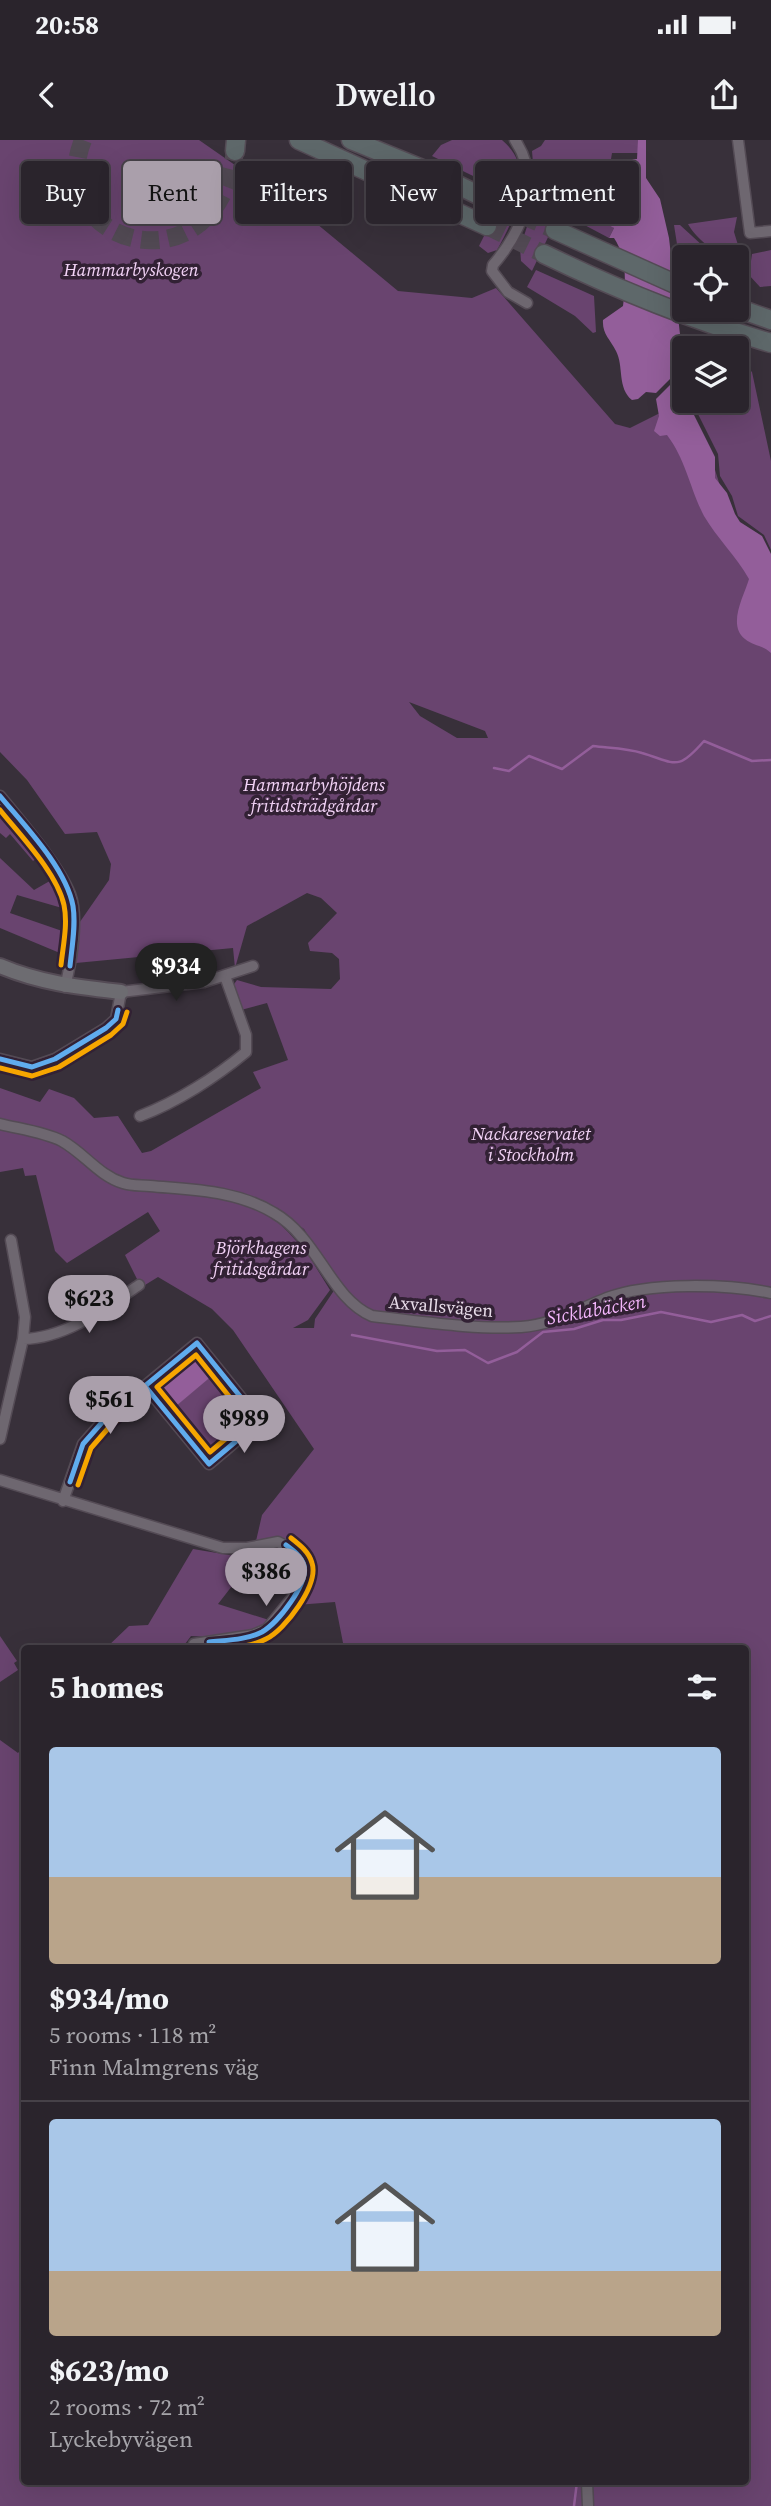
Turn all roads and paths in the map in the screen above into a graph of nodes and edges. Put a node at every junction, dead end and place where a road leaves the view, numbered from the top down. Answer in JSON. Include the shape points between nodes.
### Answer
{"nodes":[{"id":1,"x":283,"y":140,"type":"edge"},
{"id":2,"x":351,"y":140,"type":"edge"},
{"id":3,"x":371,"y":140,"type":"edge"},
{"id":4,"x":515,"y":140,"type":"edge"},
{"id":5,"x":738,"y":140,"type":"edge"},
{"id":6,"x":306,"y":143,"type":"edge"},
{"id":7,"x":403,"y":161,"type":"edge"},
{"id":8,"x":411,"y":161,"type":"edge"},
{"id":9,"x":486,"y":226,"type":"tunnel mouth"},
{"id":10,"x":555,"y":230,"type":"tunnel mouth"},
{"id":11,"x":771,"y":231,"type":"edge"},
{"id":12,"x":544,"y":254,"type":"tunnel mouth"},
{"id":13,"x":672,"y":283,"type":"edge"},
{"id":14,"x":527,"y":303,"type":"dead end"},
{"id":15,"x":749,"y":305,"type":"edge"},
{"id":16,"x":771,"y":311,"type":"edge"},
{"id":17,"x":749,"y":312,"type":"edge"},
{"id":18,"x":771,"y":320,"type":"edge"},
{"id":19,"x":771,"y":345,"type":"edge"},
{"id":20,"x":0,"y":796,"type":"edge"},
{"id":21,"x":0,"y":966,"type":"edge"},
{"id":22,"x":253,"y":966,"type":"dead end"},
{"id":23,"x":225,"y":976,"type":"junction"},
{"id":24,"x":65,"y":987,"type":"junction"},
{"id":25,"x":121,"y":992,"type":"junction"},
{"id":26,"x":0,"y":1059,"type":"edge"},
{"id":27,"x":140,"y":1116,"type":"dead end"},
{"id":28,"x":0,"y":1124,"type":"edge"},
{"id":29,"x":11,"y":1240,"type":"dead end"},
{"id":30,"x":139,"y":1285,"type":"dead end"},
{"id":31,"x":771,"y":1293,"type":"edge"},
{"id":32,"x":23,"y":1339,"type":"junction"},
{"id":33,"x":145,"y":1386,"type":"junction"},
{"id":34,"x":0,"y":1439,"type":"edge"},
{"id":35,"x":0,"y":1480,"type":"edge"},
{"id":36,"x":63,"y":1501,"type":"junction"},
{"id":37,"x":194,"y":1644,"type":"dead end"},
{"id":38,"x":587,"y":2485,"type":"edge"},
{"id":39,"x":588,"y":2506,"type":"edge"}],
"edges":[{"from":1,"to":6,"type":"highway"},
{"from":2,"to":7,"type":"highway"},
{"from":3,"to":8,"type":"highway"},
{"from":4,"to":14,"type":"street","via":[[524,154],[529,197],[518,229],[492,271],[508,292]]},
{"from":5,"to":11,"type":"street","via":[[750,233]]},
{"from":6,"to":9,"type":"highway"},
{"from":10,"to":13,"type":"highway"},
{"from":12,"to":19,"type":"highway","via":[[619,290]]},
{"from":15,"to":16,"type":"highway"},
{"from":17,"to":18,"type":"highway"},
{"from":20,"to":24,"type":"street","via":[[70,895],[71,967]]},
{"from":21,"to":24,"type":"street"},
{"from":22,"to":23,"type":"street"},
{"from":23,"to":25,"type":"street","via":[[173,988]]},
{"from":23,"to":27,"type":"street","via":[[246,1035],[246,1052],[200,1084]]},
{"from":24,"to":25,"type":"street"},
{"from":25,"to":26,"type":"street","via":[[116,1019],[55,1059],[32,1067]]},
{"from":28,"to":31,"type":"street","name":"Axvallsvägen","via":[[62,1141],[123,1183],[223,1193],[275,1213],[315,1251],[348,1301],[372,1316],[521,1327],[642,1289],[733,1287]]},
{"from":29,"to":32,"type":"street","via":[[25,1317]]},
{"from":30,"to":32,"type":"street","via":[[67,1330]]},
{"from":32,"to":34,"type":"street"},
{"from":33,"to":33,"type":"street","via":[[209,1464],[260,1421],[197,1343]]},
{"from":33,"to":36,"type":"street","via":[[83,1444]]},
{"from":35,"to":36,"type":"street"},
{"from":36,"to":37,"type":"street","via":[[223,1548],[278,1542],[297,1552],[304,1562],[301,1587],[267,1629]]},
{"from":38,"to":39,"type":"street"}]}
